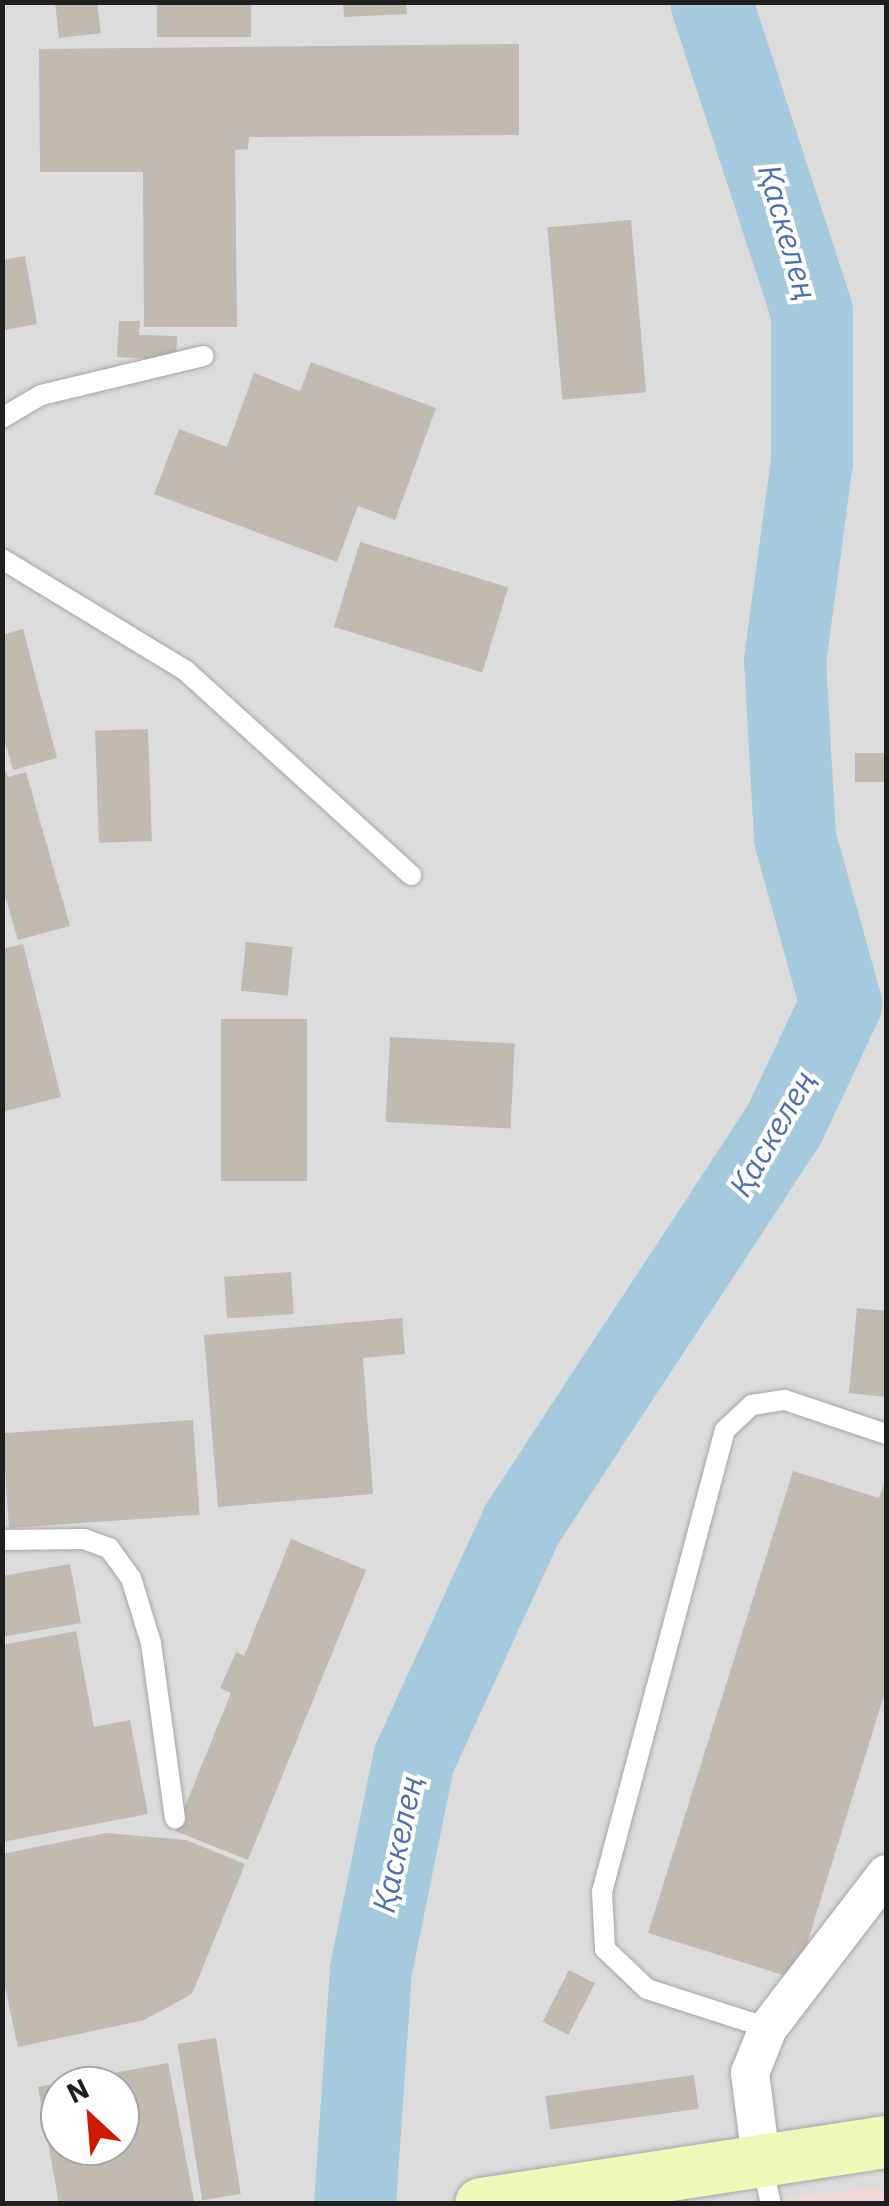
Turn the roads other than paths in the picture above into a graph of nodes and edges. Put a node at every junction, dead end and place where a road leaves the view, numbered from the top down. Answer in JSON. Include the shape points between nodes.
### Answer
{"nodes":[{"id":1,"x":204,"y":356,"type":"dead end"},
{"id":2,"x":2,"y":418,"type":"edge"},
{"id":3,"x":2,"y":559,"type":"edge"},
{"id":4,"x":411,"y":875,"type":"dead end"},
{"id":5,"x":886,"y":1434,"type":"edge"},
{"id":6,"x":2,"y":1540,"type":"edge"},
{"id":7,"x":175,"y":1818,"type":"dead end"},
{"id":8,"x":886,"y":1874,"type":"edge"},
{"id":9,"x":768,"y":2028,"type":"junction"},
{"id":10,"x":886,"y":2142,"type":"edge"},
{"id":11,"x":766,"y":2181,"type":"edge"},
{"id":12,"x":481,"y":2204,"type":"edge"}],
"edges":[{"from":1,"to":2,"type":"lane","via":[[41,395]]},
{"from":3,"to":4,"type":"lane","via":[[186,671]]},
{"from":5,"to":9,"type":"lane","via":[[785,1400],[752,1404],[725,1430],[602,1892],[605,1949],[646,1989]]},
{"from":6,"to":7,"type":"lane","via":[[84,1539],[109,1548],[131,1578],[150,1643]]},
{"from":8,"to":9,"type":"street"},
{"from":9,"to":11,"type":"street","via":[[750,2074]]},
{"from":10,"to":11,"type":"main road"},
{"from":11,"to":12,"type":"main road"}]}
